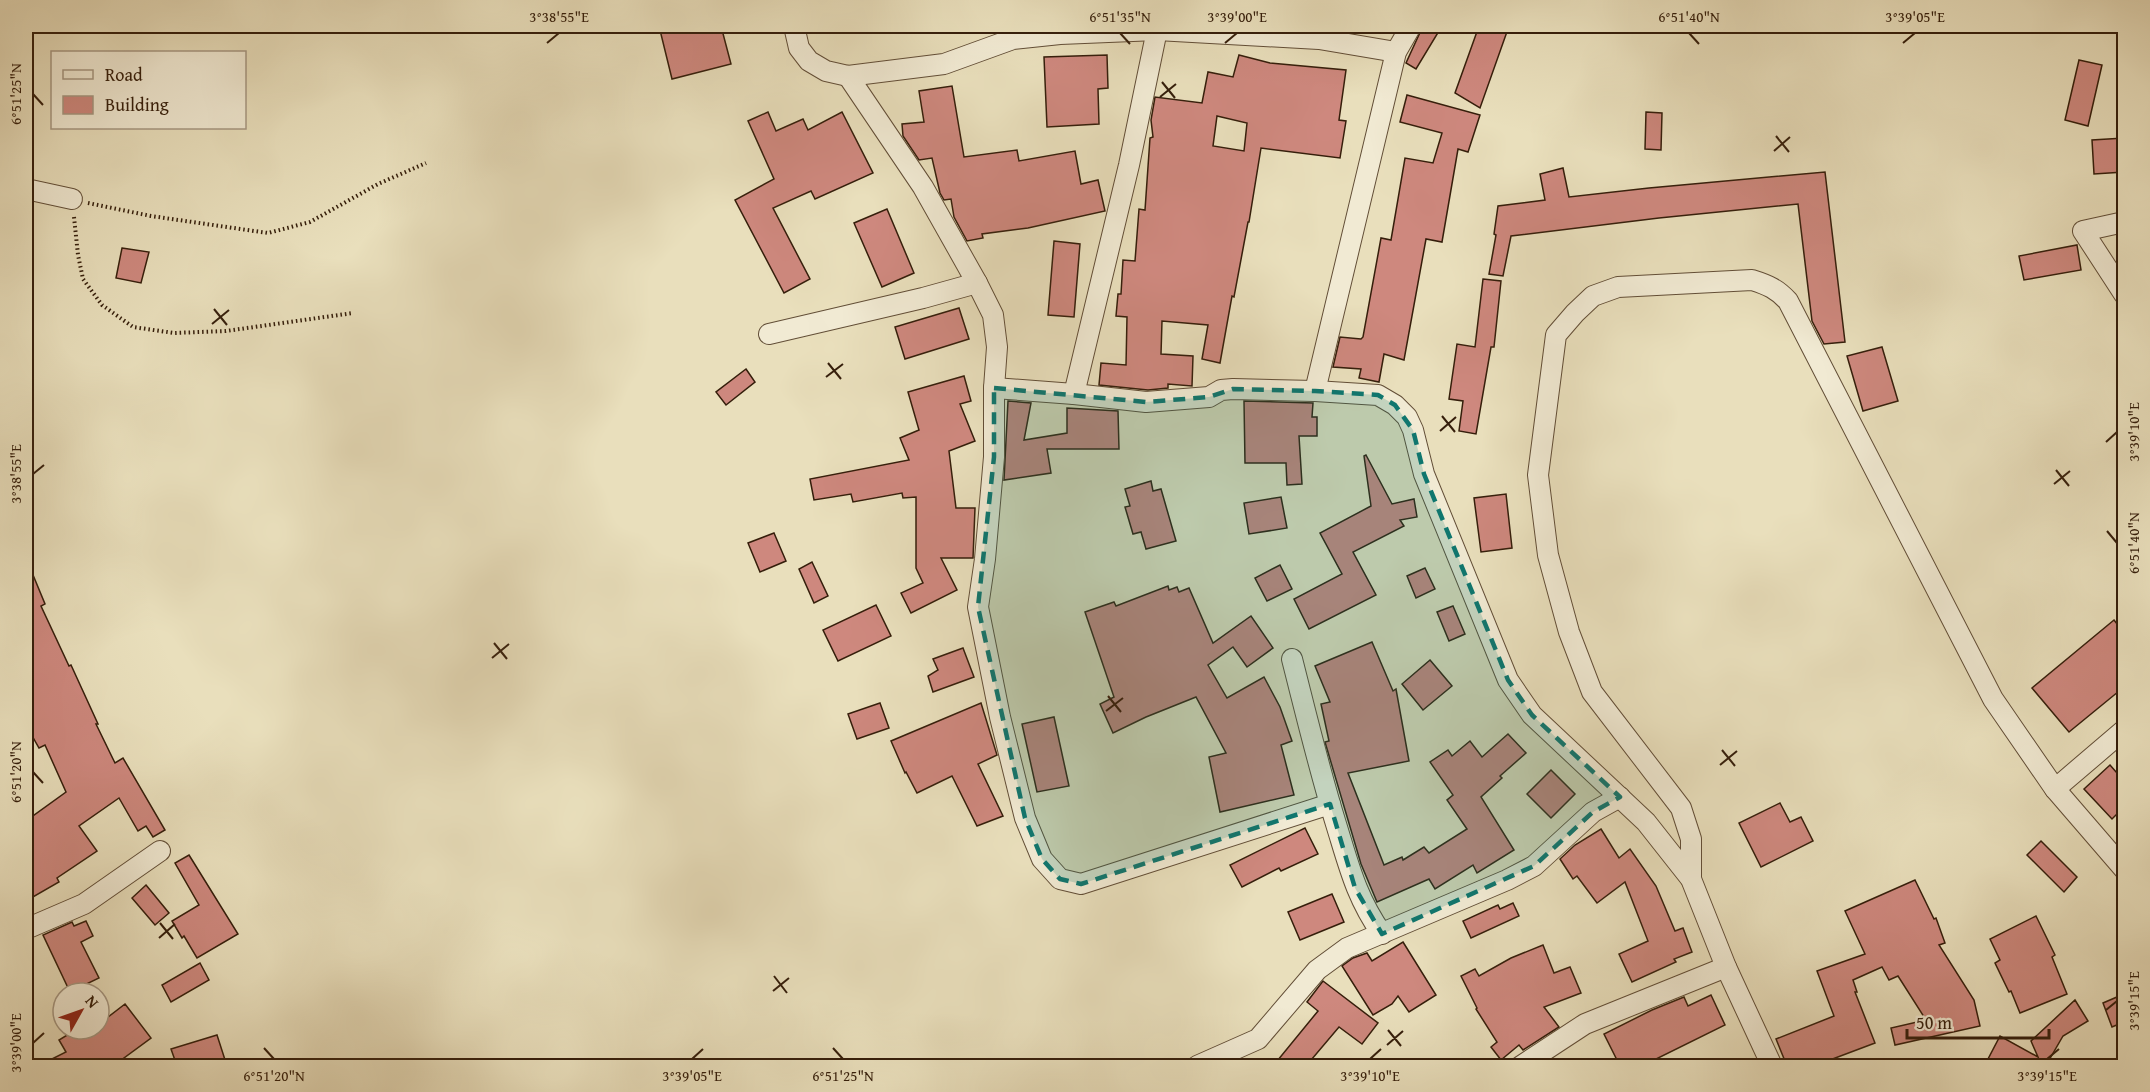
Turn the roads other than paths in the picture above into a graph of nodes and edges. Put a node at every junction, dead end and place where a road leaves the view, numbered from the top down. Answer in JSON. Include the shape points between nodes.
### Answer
{"nodes":[{"id":1,"x":794,"y":26,"type":"edge"},
{"id":2,"x":1411,"y":26,"type":"edge"},
{"id":3,"x":1057,"y":30,"type":"edge"},
{"id":4,"x":1157,"y":30,"type":"junction"},
{"id":5,"x":1396,"y":52,"type":"junction"},
{"id":6,"x":848,"y":76,"type":"junction"},
{"id":7,"x":26,"y":189,"type":"edge"},
{"id":8,"x":72,"y":200,"type":"road end"},
{"id":9,"x":2124,"y":222,"type":"edge"},
{"id":10,"x":977,"y":283,"type":"junction"},
{"id":11,"x":2124,"y":294,"type":"edge"},
{"id":12,"x":769,"y":334,"type":"dead end"},
{"id":13,"x":994,"y":388,"type":"junction"},
{"id":14,"x":1316,"y":391,"type":"junction"},
{"id":15,"x":1074,"y":394,"type":"junction"},
{"id":16,"x":1292,"y":659,"type":"dead end"},
{"id":17,"x":2124,"y":730,"type":"edge"},
{"id":18,"x":2055,"y":789,"type":"junction"},
{"id":19,"x":1620,"y":797,"type":"junction"},
{"id":20,"x":1330,"y":804,"type":"junction"},
{"id":21,"x":160,"y":851,"type":"dead end"},
{"id":22,"x":2124,"y":869,"type":"edge"},
{"id":23,"x":1691,"y":879,"type":"junction"},
{"id":24,"x":26,"y":929,"type":"edge"},
{"id":25,"x":1382,"y":934,"type":"junction"},
{"id":26,"x":1726,"y":967,"type":"junction"},
{"id":27,"x":1197,"y":1066,"type":"edge"},
{"id":28,"x":1521,"y":1066,"type":"edge"},
{"id":29,"x":1772,"y":1066,"type":"edge"}],
"edges":[{"from":1,"to":6,"type":"street","via":[[799,48],[809,61]]},
{"from":2,"to":5,"type":"street"},
{"from":3,"to":4,"type":"street"},
{"from":3,"to":6,"type":"street","via":[[1013,39],[944,63]]},
{"from":4,"to":5,"type":"street","via":[[1318,39]]},
{"from":4,"to":15,"type":"street"},
{"from":5,"to":14,"type":"street"},
{"from":6,"to":10,"type":"street","via":[[923,187]]},
{"from":7,"to":8,"type":"street"},
{"from":9,"to":11,"type":"street","via":[[2084,231]]},
{"from":10,"to":12,"type":"street"},
{"from":10,"to":13,"type":"street","via":[[993,315],[997,347]]},
{"from":13,"to":15,"type":"street"},
{"from":13,"to":20,"type":"street","via":[[994,458],[978,607],[1025,818],[1042,859],[1060,879],[1081,884]]},
{"from":14,"to":15,"type":"street","via":[[1233,389],[1209,397],[1146,402]]},
{"from":14,"to":19,"type":"street","via":[[1378,395],[1407,417],[1424,474],[1508,680],[1532,715]]},
{"from":16,"to":20,"type":"street"},
{"from":17,"to":18,"type":"street"},
{"from":18,"to":22,"type":"street"},
{"from":18,"to":23,"type":"street","via":[[1992,699],[1788,301],[1770,285],[1752,280],[1618,287],[1593,296],[1556,335],[1539,486],[1548,555],[1569,632],[1592,692],[1681,808],[1691,839]]},
{"from":19,"to":23,"type":"street","via":[[1646,822]]},
{"from":19,"to":25,"type":"street","via":[[1593,812],[1534,866]]},
{"from":20,"to":25,"type":"street","via":[[1355,888]]},
{"from":21,"to":24,"type":"street","via":[[84,904]]},
{"from":23,"to":26,"type":"street"},
{"from":25,"to":27,"type":"street","via":[[1347,948],[1317,970],[1258,1039]]},
{"from":26,"to":28,"type":"street","via":[[1585,1024]]},
{"from":26,"to":29,"type":"street"}]}
